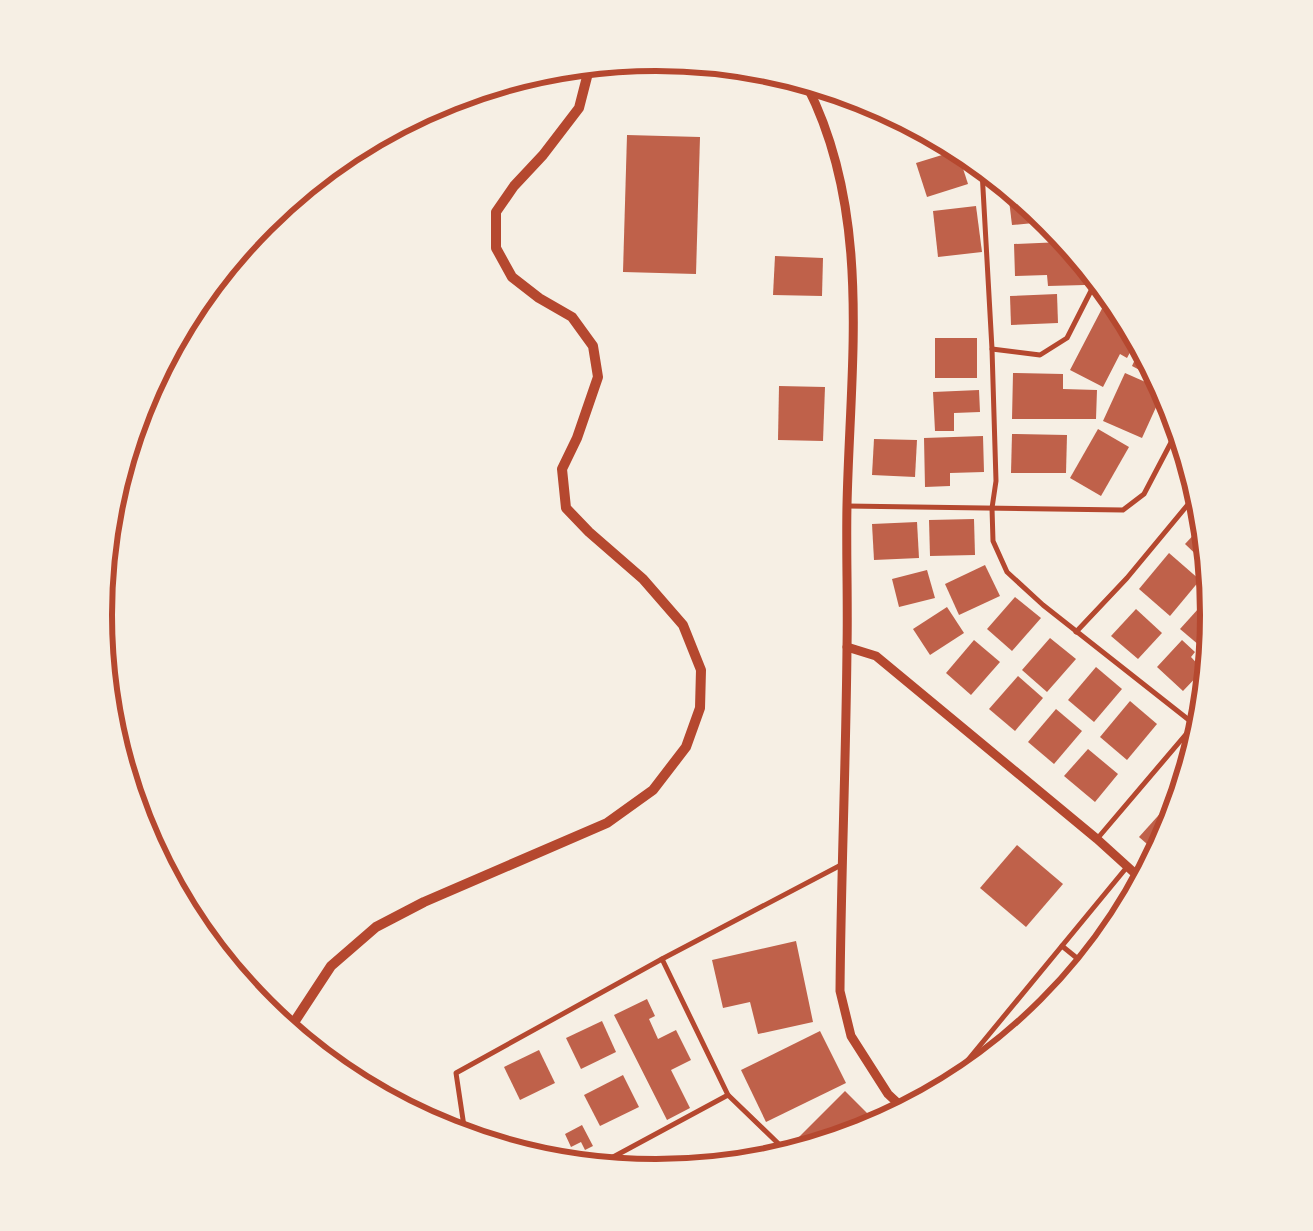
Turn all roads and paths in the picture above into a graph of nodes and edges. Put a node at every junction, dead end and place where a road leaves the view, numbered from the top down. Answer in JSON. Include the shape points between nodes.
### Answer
{"nodes":[{"id":1,"x":587,"y":76,"type":"edge"},
{"id":2,"x":811,"y":94,"type":"edge"},
{"id":3,"x":983,"y":180,"type":"edge"},
{"id":4,"x":1092,"y":289,"type":"edge"},
{"id":5,"x":992,"y":349,"type":"junction"},
{"id":6,"x":1172,"y":441,"type":"edge"},
{"id":7,"x":1189,"y":503,"type":"edge"},
{"id":8,"x":847,"y":506,"type":"junction"},
{"id":9,"x":992,"y":508,"type":"junction"},
{"id":10,"x":1076,"y":632,"type":"junction"},
{"id":11,"x":847,"y":647,"type":"junction"},
{"id":12,"x":1190,"y":721,"type":"edge"},
{"id":13,"x":1188,"y":731,"type":"edge"},
{"id":14,"x":1097,"y":839,"type":"junction"},
{"id":15,"x":841,"y":865,"type":"junction"},
{"id":16,"x":1128,"y":867,"type":"junction"},
{"id":17,"x":1136,"y":874,"type":"edge"},
{"id":18,"x":1062,"y":946,"type":"junction"},
{"id":19,"x":662,"y":959,"type":"junction"},
{"id":20,"x":1078,"y":959,"type":"edge"},
{"id":21,"x":295,"y":1022,"type":"edge"},
{"id":22,"x":965,"y":1064,"type":"edge"},
{"id":23,"x":728,"y":1094,"type":"junction"},
{"id":24,"x":898,"y":1103,"type":"edge"},
{"id":25,"x":464,"y":1124,"type":"edge"},
{"id":26,"x":780,"y":1145,"type":"edge"},
{"id":27,"x":611,"y":1158,"type":"edge"}],
"edges":[{"from":1,"to":21,"type":"main road","via":[[579,108],[496,212],[496,248],[512,277],[572,317],[593,346],[598,377],[577,438],[562,469],[566,508],[642,580],[683,625],[701,670],[700,708],[686,747],[653,790],[606,824],[424,902],[376,927],[331,966]]},
{"from":2,"to":8,"type":"street","via":[[840,171],[851,243],[853,359]]},
{"from":3,"to":5,"type":"street"},
{"from":4,"to":5,"type":"street","via":[[1067,338],[1054,347],[1040,355]]},
{"from":5,"to":9,"type":"street","via":[[996,482]]},
{"from":6,"to":9,"type":"street","via":[[1144,494],[1123,510]]},
{"from":7,"to":10,"type":"street"},
{"from":8,"to":9,"type":"street"},
{"from":8,"to":11,"type":"street"},
{"from":9,"to":10,"type":"street","via":[[993,542],[1007,572],[1042,606]]},
{"from":10,"to":12,"type":"street"},
{"from":11,"to":14,"type":"street","via":[[876,656]]},
{"from":11,"to":15,"type":"street"},
{"from":13,"to":14,"type":"street"},
{"from":14,"to":16,"type":"street"},
{"from":15,"to":19,"type":"street"},
{"from":15,"to":24,"type":"street","via":[[840,991],[851,1036],[888,1094]]},
{"from":16,"to":17,"type":"street"},
{"from":16,"to":18,"type":"street"},
{"from":18,"to":20,"type":"street"},
{"from":18,"to":22,"type":"street"},
{"from":19,"to":23,"type":"street"},
{"from":19,"to":25,"type":"street","via":[[456,1073]]},
{"from":23,"to":26,"type":"street"},
{"from":23,"to":27,"type":"street"}]}
